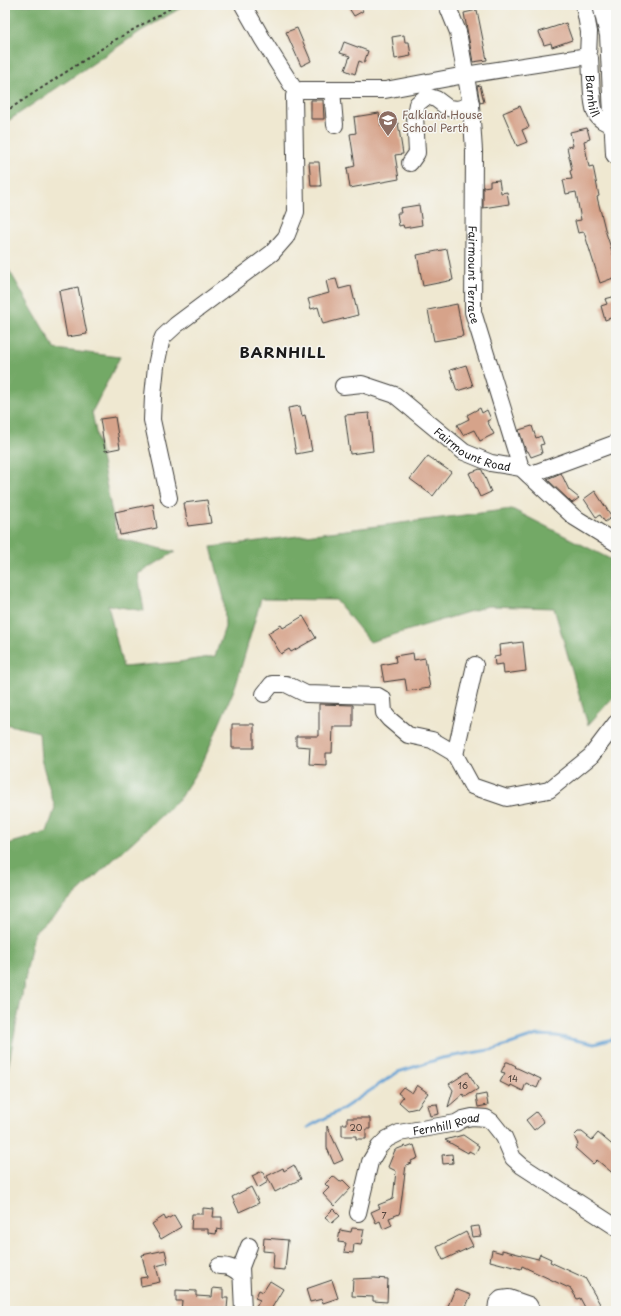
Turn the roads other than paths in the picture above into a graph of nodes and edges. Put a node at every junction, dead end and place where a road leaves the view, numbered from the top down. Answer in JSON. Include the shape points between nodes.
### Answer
{"nodes":[{"id":1,"x":242,"y":5,"type":"edge"},
{"id":2,"x":447,"y":5,"type":"edge"},
{"id":3,"x":584,"y":5,"type":"edge"},
{"id":4,"x":604,"y":5,"type":"edge"},
{"id":5,"x":588,"y":56,"type":"junction"},
{"id":6,"x":465,"y":75,"type":"junction"},
{"id":7,"x":614,"y":84,"type":"edge"},
{"id":8,"x":332,"y":90,"type":"junction"},
{"id":9,"x":296,"y":92,"type":"junction"},
{"id":10,"x":471,"y":105,"type":"junction"},
{"id":11,"x":335,"y":125,"type":"dead end"},
{"id":12,"x":614,"y":126,"type":"junction"},
{"id":13,"x":616,"y":154,"type":"edge"},
{"id":14,"x":410,"y":162,"type":"dead end"},
{"id":15,"x":343,"y":386,"type":"dead end"},
{"id":16,"x":616,"y":443,"type":"edge"},
{"id":17,"x":525,"y":472,"type":"junction"},
{"id":18,"x":169,"y":498,"type":"dead end"},
{"id":19,"x":616,"y":543,"type":"edge"},
{"id":20,"x":475,"y":665,"type":"dead end"},
{"id":21,"x":264,"y":694,"type":"dead end"},
{"id":22,"x":616,"y":722,"type":"edge"},
{"id":23,"x":455,"y":755,"type":"junction"},
{"id":24,"x":358,"y":1213,"type":"dead end"},
{"id":25,"x":616,"y":1227,"type":"edge"},
{"id":26,"x":248,"y":1246,"type":"dead end"},
{"id":27,"x":219,"y":1266,"type":"dead end"},
{"id":28,"x":241,"y":1275,"type":"junction"},
{"id":29,"x":242,"y":1311,"type":"edge"},
{"id":30,"x":496,"y":1311,"type":"edge"},
{"id":31,"x":532,"y":1311,"type":"edge"}],
"edges":[{"from":1,"to":9,"type":"street"},
{"from":2,"to":6,"type":"street","name":"Fairmount Terrace","via":[[458,32]]},
{"from":3,"to":5,"type":"street","name":"Barnhill","via":[[589,32]]},
{"from":4,"to":7,"type":"main road","via":[[610,36]]},
{"from":5,"to":6,"type":"street"},
{"from":5,"to":12,"type":"street","name":"Barnhill","via":[[596,113],[602,120]]},
{"from":6,"to":8,"type":"street","via":[[385,90]]},
{"from":6,"to":10,"type":"street","name":"Fairmount Terrace"},
{"from":7,"to":12,"type":"main road"},
{"from":8,"to":9,"type":"street"},
{"from":8,"to":11,"type":"street"},
{"from":9,"to":18,"type":"street","via":[[296,212],[286,237],[272,253],[163,337],[156,366],[152,420]]},
{"from":10,"to":14,"type":"street","via":[[458,109],[448,108],[428,96],[417,104],[417,153]]},
{"from":10,"to":17,"type":"street","name":"Fairmount Terrace","via":[[477,278],[473,312]]},
{"from":12,"to":13,"type":"main road"},
{"from":15,"to":17,"type":"street","name":"Fairmount Road","via":[[362,384],[395,394],[464,452],[491,463]]},
{"from":16,"to":17,"type":"street"},
{"from":17,"to":19,"type":"street","via":[[574,517]]},
{"from":20,"to":23,"type":"street"},
{"from":21,"to":23,"type":"street","via":[[272,684],[286,684],[306,694],[378,696],[383,699],[384,713],[408,735],[432,740]]},
{"from":22,"to":23,"type":"street","via":[[591,756],[549,790],[507,798],[472,786]]},
{"from":24,"to":25,"type":"street","name":"Fernhill Road","via":[[370,1162],[387,1139],[399,1133],[456,1123],[472,1117],[486,1118],[499,1128],[513,1158],[522,1166]]},
{"from":26,"to":28,"type":"street"},
{"from":27,"to":28,"type":"street","via":[[229,1266]]},
{"from":28,"to":29,"type":"street"},
{"from":30,"to":31,"type":"street","via":[[497,1303],[501,1299],[509,1298],[529,1305]]}]}
